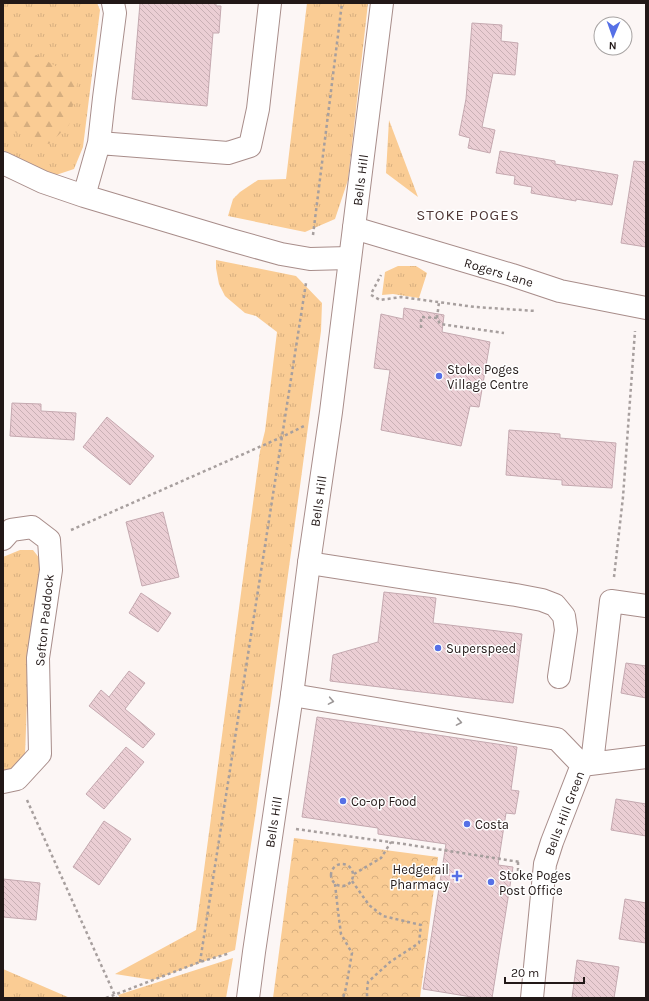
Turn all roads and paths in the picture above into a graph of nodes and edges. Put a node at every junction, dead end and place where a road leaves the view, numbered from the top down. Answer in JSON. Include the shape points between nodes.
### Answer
{"nodes":[{"id":1,"x":113,"y":3,"type":"edge"},
{"id":2,"x":270,"y":3,"type":"edge"},
{"id":3,"x":342,"y":3,"type":"edge"},
{"id":4,"x":382,"y":3,"type":"edge"},
{"id":5,"x":100,"y":143,"type":"junction"},
{"id":6,"x":3,"y":163,"type":"edge"},
{"id":7,"x":84,"y":196,"type":"junction"},
{"id":8,"x":354,"y":228,"type":"junction"},
{"id":9,"x":310,"y":258,"type":"junction"},
{"id":10,"x":349,"y":258,"type":"junction"},
{"id":11,"x":370,"y":295,"type":"dead end"},
{"id":12,"x":439,"y":302,"type":"junction"},
{"id":13,"x":641,"y":307,"type":"edge"},
{"id":14,"x":536,"y":311,"type":"dead end"},
{"id":15,"x":437,"y":318,"type":"junction"},
{"id":16,"x":420,"y":328,"type":"dead end"},
{"id":17,"x":504,"y":333,"type":"dead end"},
{"id":18,"x":331,"y":412,"type":"junction"},
{"id":19,"x":282,"y":437,"type":"junction"},
{"id":20,"x":3,"y":539,"type":"edge"},
{"id":21,"x":49,"y":540,"type":"junction"},
{"id":22,"x":309,"y":563,"type":"junction"},
{"id":23,"x":614,"y":580,"type":"dead end"},
{"id":24,"x":646,"y":606,"type":"edge"},
{"id":25,"x":559,"y":677,"type":"dead end"},
{"id":26,"x":292,"y":695,"type":"junction"},
{"id":27,"x":646,"y":757,"type":"edge"},
{"id":28,"x":587,"y":764,"type":"junction"},
{"id":29,"x":10,"y":781,"type":"edge"},
{"id":30,"x":289,"y":828,"type":"dead end"},
{"id":31,"x":391,"y":842,"type":"junction"},
{"id":32,"x":520,"y":862,"type":"dead end"},
{"id":33,"x":354,"y":874,"type":"junction"},
{"id":34,"x":352,"y":881,"type":"junction"},
{"id":35,"x":335,"y":884,"type":"junction"},
{"id":36,"x":230,"y":952,"type":"dead end"},
{"id":37,"x":200,"y":962,"type":"junction"},
{"id":38,"x":116,"y":996,"type":"edge"},
{"id":39,"x":106,"y":998,"type":"edge"},
{"id":40,"x":248,"y":998,"type":"edge"},
{"id":41,"x":343,"y":998,"type":"edge"},
{"id":42,"x":367,"y":998,"type":"edge"},
{"id":43,"x":532,"y":998,"type":"edge"}],
"edges":[{"from":1,"to":5,"type":"main road","via":[[115,13]]},
{"from":2,"to":5,"type":"main road","via":[[258,109],[250,146],[228,153]]},
{"from":3,"to":9,"type":"path"},
{"from":4,"to":8,"type":"main road","name":"Bells Hill"},
{"from":5,"to":7,"type":"main road"},
{"from":6,"to":7,"type":"main road","via":[[43,182]]},
{"from":7,"to":9,"type":"main road","via":[[281,254]]},
{"from":8,"to":10,"type":"main road","name":"Bells Hill"},
{"from":8,"to":13,"type":"main road","name":"Rogers Lane","via":[[560,291]]},
{"from":9,"to":10,"type":"main road"},
{"from":9,"to":19,"type":"path"},
{"from":10,"to":18,"type":"main road","name":"Bells Hill"},
{"from":11,"to":12,"type":"path","via":[[380,300],[401,297]]},
{"from":12,"to":14,"type":"path"},
{"from":12,"to":15,"type":"path"},
{"from":13,"to":23,"type":"path"},
{"from":15,"to":16,"type":"path","via":[[422,317]]},
{"from":15,"to":17,"type":"path","via":[[440,324]]},
{"from":18,"to":19,"type":"path"},
{"from":18,"to":22,"type":"main road","name":"Bells Hill"},
{"from":19,"to":21,"type":"path"},
{"from":19,"to":37,"type":"path"},
{"from":20,"to":21,"type":"main road","via":[[11,530],[32,527]]},
{"from":21,"to":29,"type":"main road","name":"Sefton Paddock","via":[[50,570],[38,658],[40,754]]},
{"from":22,"to":25,"type":"main road","via":[[516,595],[555,605],[564,616],[566,630]]},
{"from":22,"to":26,"type":"main road","name":"Bells Hill"},
{"from":24,"to":28,"type":"main road","via":[[611,601]]},
{"from":26,"to":28,"type":"main road","one_way":true,"via":[[557,739]]},
{"from":26,"to":40,"type":"main road","name":"Bells Hill"},
{"from":27,"to":28,"type":"main road","name":"Bells Hill Green"},
{"from":28,"to":43,"type":"main road","name":"Bells Hill Green","via":[[552,842],[545,864]]},
{"from":29,"to":38,"type":"path"},
{"from":30,"to":31,"type":"path"},
{"from":31,"to":32,"type":"path"},
{"from":31,"to":33,"type":"path","via":[[381,858]]},
{"from":33,"to":34,"type":"path"},
{"from":33,"to":35,"type":"path","via":[[348,865],[337,865],[331,874]]},
{"from":34,"to":35,"type":"path","via":[[346,886]]},
{"from":34,"to":42,"type":"path","via":[[369,905],[383,916],[421,925],[419,944],[390,962],[368,982]]},
{"from":35,"to":41,"type":"path","via":[[341,934],[352,953]]},
{"from":36,"to":37,"type":"path"},
{"from":37,"to":38,"type":"path"},
{"from":38,"to":39,"type":"path"}]}
